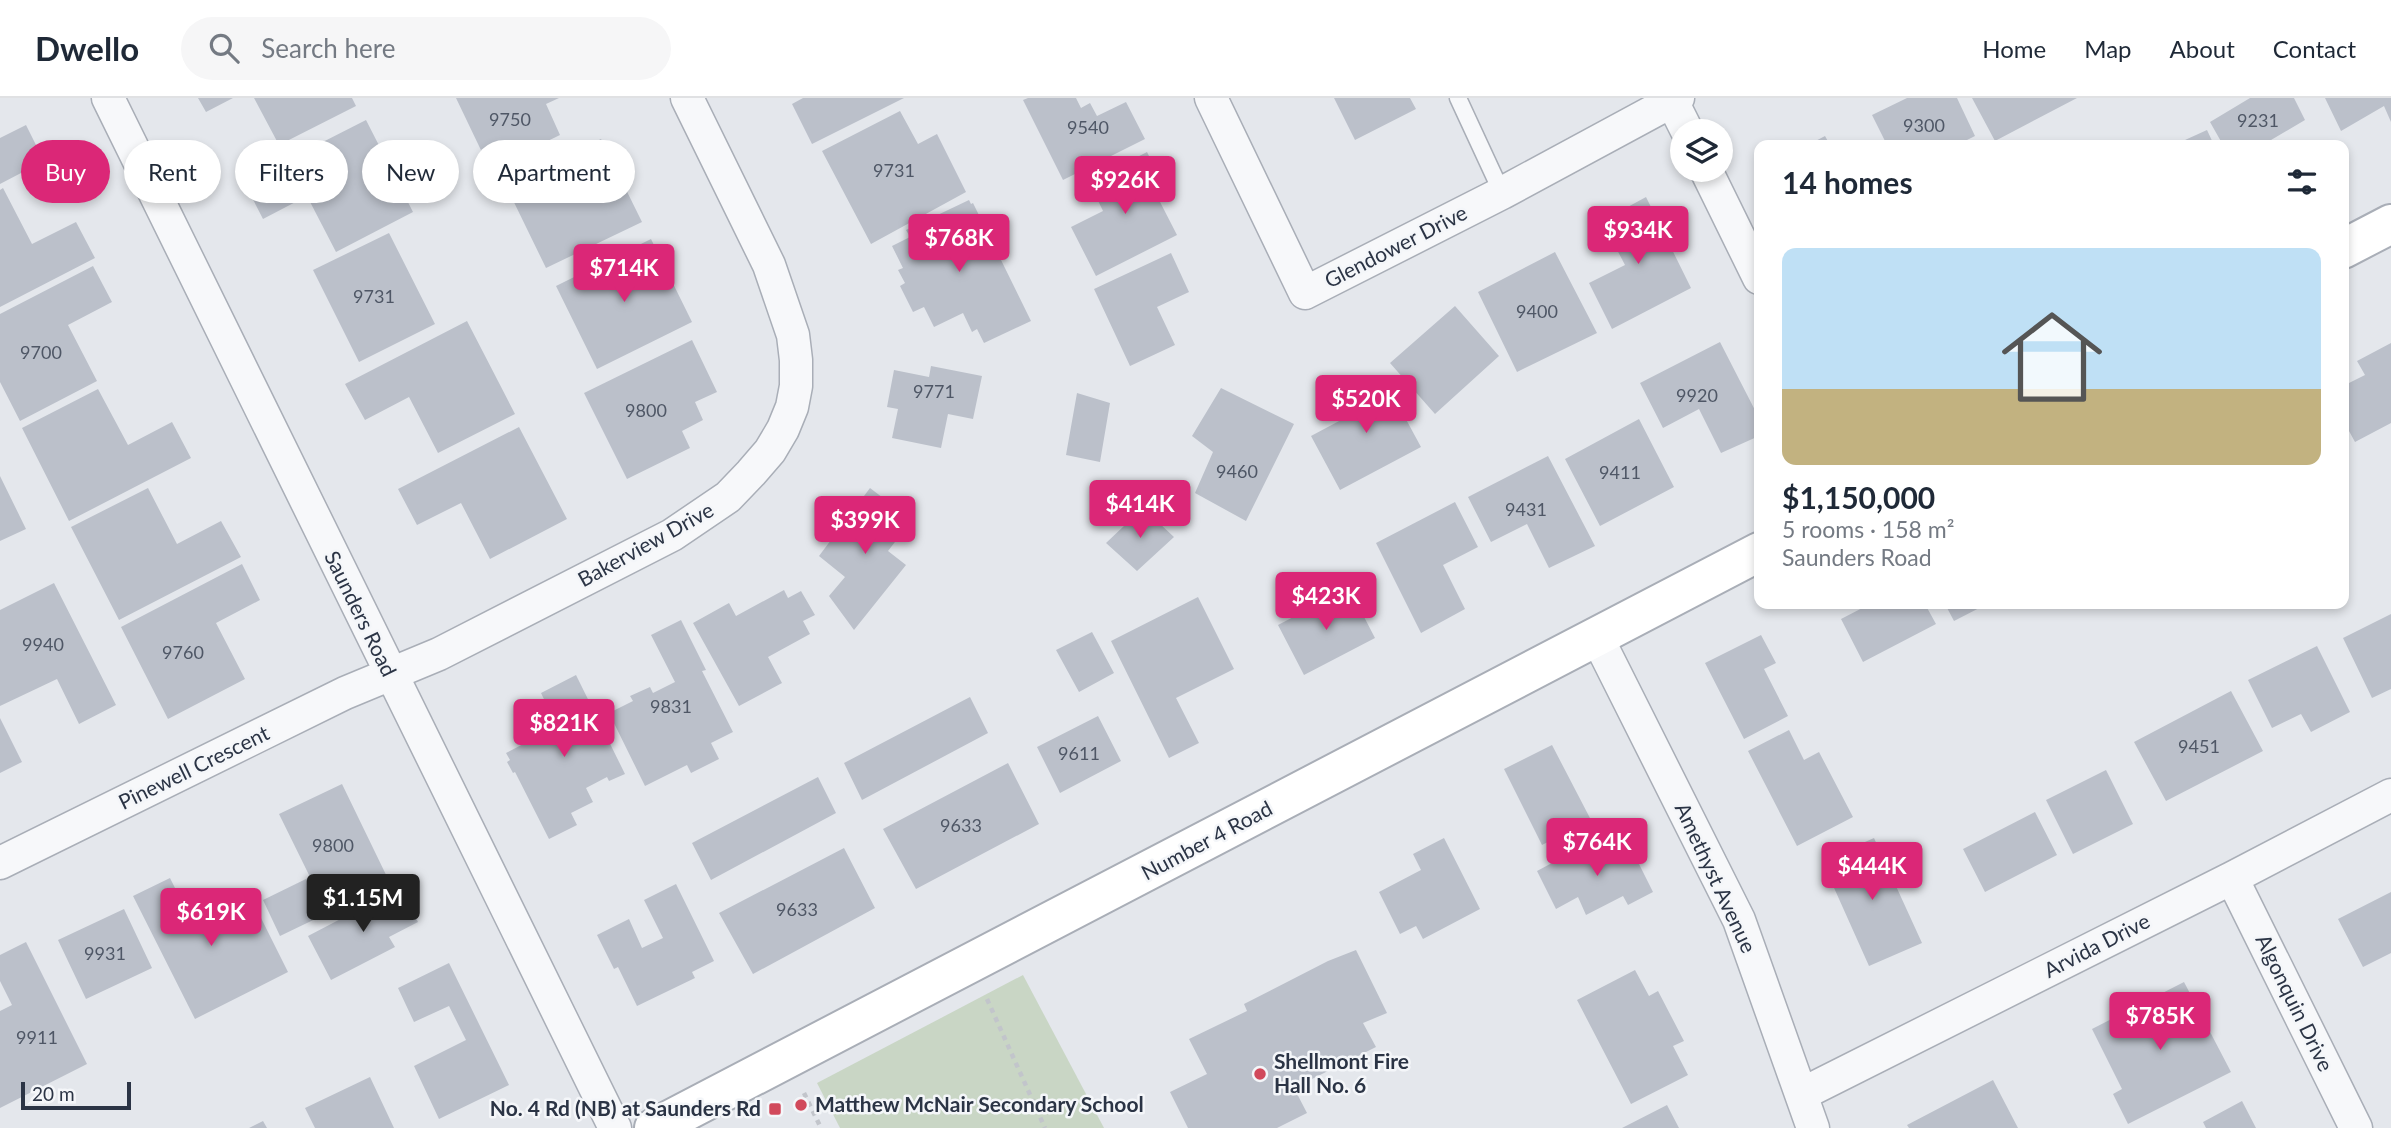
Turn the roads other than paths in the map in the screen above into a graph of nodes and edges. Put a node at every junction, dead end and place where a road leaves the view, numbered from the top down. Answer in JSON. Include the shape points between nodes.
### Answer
{"nodes":[{"id":1,"x":108,"y":98,"type":"edge"},
{"id":2,"x":687,"y":98,"type":"edge"},
{"id":3,"x":1211,"y":98,"type":"edge"},
{"id":4,"x":1458,"y":98,"type":"edge"},
{"id":5,"x":1675,"y":99,"type":"edge"},
{"id":6,"x":1682,"y":119,"type":"edge"},
{"id":7,"x":1712,"y":182,"type":"edge"},
{"id":8,"x":1502,"y":193,"type":"junction"},
{"id":9,"x":2391,"y":224,"type":"edge"},
{"id":10,"x":2349,"y":246,"type":"edge"},
{"id":11,"x":1754,"y":268,"type":"edge"},
{"id":12,"x":1754,"y":555,"type":"edge"},
{"id":13,"x":1597,"y":637,"type":"junction"},
{"id":14,"x":390,"y":674,"type":"junction"},
{"id":15,"x":2391,"y":795,"type":"edge"},
{"id":16,"x":0,"y":863,"type":"edge"},
{"id":17,"x":2232,"y":878,"type":"junction"},
{"id":18,"x":1802,"y":1094,"type":"junction"},
{"id":19,"x":615,"y":1128,"type":"edge"},
{"id":20,"x":654,"y":1128,"type":"edge"},
{"id":21,"x":1814,"y":1128,"type":"edge"},
{"id":22,"x":2356,"y":1128,"type":"edge"}],
"edges":[{"from":1,"to":14,"type":"street","name":"Saunders Road"},
{"from":2,"to":14,"type":"street","name":"Bakerview Drive","via":[[769,265],[793,335],[796,386],[783,429],[770,452],[728,497],[673,535],[439,654]]},
{"from":3,"to":8,"type":"street","name":"Glendower Drive","via":[[1305,293]]},
{"from":4,"to":8,"type":"lane"},
{"from":5,"to":6,"type":"street"},
{"from":5,"to":8,"type":"street","name":"Glendower Drive"},
{"from":7,"to":11,"type":"street"},
{"from":9,"to":10,"type":"main road"},
{"from":12,"to":13,"type":"main road","name":"Number 4 Road"},
{"from":13,"to":18,"type":"street","name":"Amethyst Avenue","via":[[1739,920]]},
{"from":13,"to":20,"type":"main road","name":"Number 4 Road"},
{"from":14,"to":16,"type":"street","name":"Pinewell Crescent"},
{"from":14,"to":19,"type":"street","name":"Saunders Road"},
{"from":15,"to":17,"type":"street","name":"Arvida Drive"},
{"from":17,"to":18,"type":"street","name":"Arvida Drive"},
{"from":17,"to":22,"type":"street","name":"Algonquin Drive"},
{"from":18,"to":21,"type":"street","name":"Amethyst Avenue"}]}
